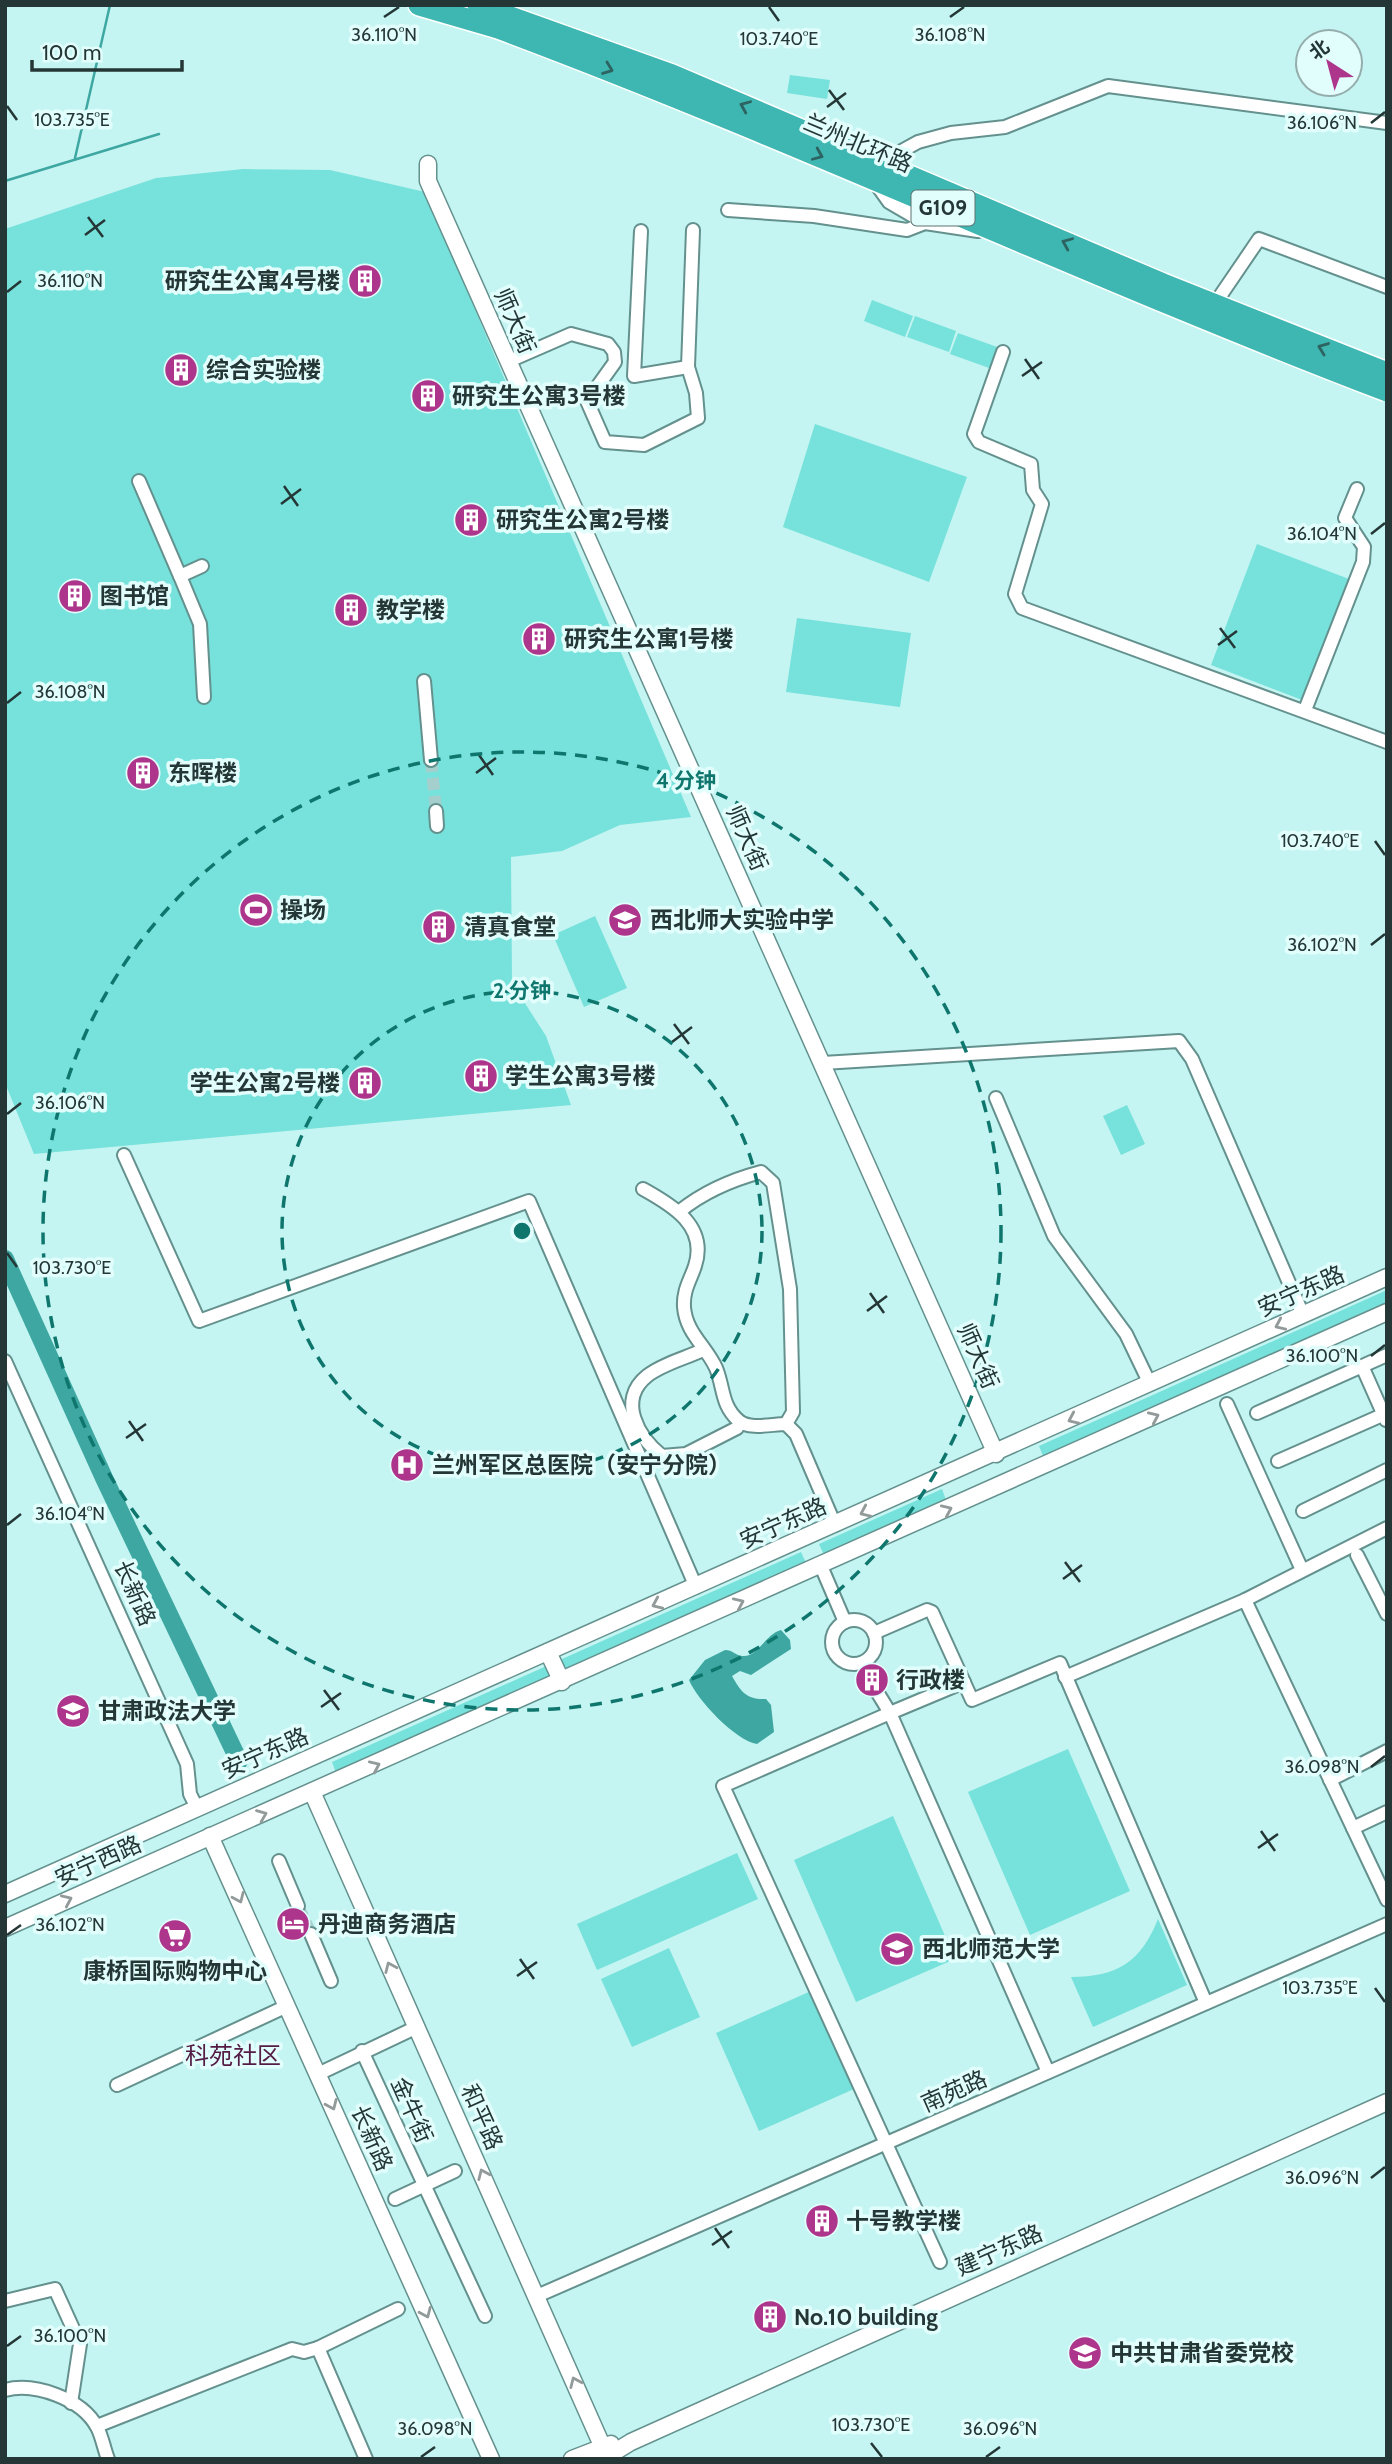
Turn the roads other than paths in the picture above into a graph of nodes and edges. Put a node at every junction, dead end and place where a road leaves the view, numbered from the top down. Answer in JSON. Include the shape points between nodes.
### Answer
{"nodes":[{"id":1,"x":419,"y":5,"type":"edge"},
{"id":2,"x":478,"y":5,"type":"edge"},
{"id":3,"x":500,"y":20,"type":"junction"},
{"id":4,"x":1387,"y":123,"type":"edge"},
{"id":5,"x":428,"y":164,"type":"dead end"},
{"id":6,"x":728,"y":210,"type":"dead end"},
{"id":7,"x":925,"y":223,"type":"junction"},
{"id":8,"x":693,"y":230,"type":"dead end"},
{"id":9,"x":641,"y":231,"type":"dead end"},
{"id":10,"x":1387,"y":287,"type":"edge"},
{"id":11,"x":1199,"y":326,"type":"junction"},
{"id":12,"x":1003,"y":352,"type":"dead end"},
{"id":13,"x":509,"y":361,"type":"junction"},
{"id":14,"x":688,"y":367,"type":"junction"},
{"id":15,"x":1387,"y":373,"type":"edge"},
{"id":16,"x":1387,"y":393,"type":"edge"},
{"id":17,"x":139,"y":481,"type":"dead end"},
{"id":18,"x":1357,"y":489,"type":"dead end"},
{"id":19,"x":202,"y":566,"type":"dead end"},
{"id":20,"x":180,"y":576,"type":"junction"},
{"id":21,"x":424,"y":681,"type":"dead end"},
{"id":22,"x":204,"y":697,"type":"dead end"},
{"id":23,"x":1305,"y":710,"type":"junction"},
{"id":24,"x":1387,"y":741,"type":"edge"},
{"id":25,"x":431,"y":760,"type":"tunnel mouth"},
{"id":26,"x":436,"y":811,"type":"tunnel mouth"},
{"id":27,"x":438,"y":826,"type":"dead end"},
{"id":28,"x":823,"y":1063,"type":"junction"},
{"id":29,"x":996,"y":1098,"type":"dead end"},
{"id":30,"x":124,"y":1155,"type":"dead end"},
{"id":31,"x":643,"y":1189,"type":"dead end"},
{"id":32,"x":680,"y":1211,"type":"junction"},
{"id":33,"x":1387,"y":1277,"type":"edge"},
{"id":34,"x":1387,"y":1312,"type":"edge"},
{"id":35,"x":1303,"y":1315,"type":"junction"},
{"id":36,"x":703,"y":1350,"type":"junction"},
{"id":37,"x":1387,"y":1355,"type":"edge"},
{"id":38,"x":5,"y":1361,"type":"edge"},
{"id":39,"x":1362,"y":1366,"type":"junction"},
{"id":40,"x":1150,"y":1384,"type":"junction"},
{"id":41,"x":1227,"y":1404,"type":"dead end"},
{"id":42,"x":1257,"y":1413,"type":"dead end"},
{"id":43,"x":1386,"y":1416,"type":"edge"},
{"id":44,"x":740,"y":1422,"type":"junction"},
{"id":45,"x":786,"y":1424,"type":"junction"},
{"id":46,"x":996,"y":1454,"type":"junction"},
{"id":47,"x":1278,"y":1461,"type":"dead end"},
{"id":48,"x":1387,"y":1471,"type":"edge"},
{"id":49,"x":1303,"y":1511,"type":"dead end"},
{"id":50,"x":835,"y":1525,"type":"junction"},
{"id":51,"x":1387,"y":1528,"type":"edge"},
{"id":52,"x":1357,"y":1555,"type":"dead end"},
{"id":53,"x":821,"y":1566,"type":"junction"},
{"id":54,"x":1302,"y":1570,"type":"junction"},
{"id":55,"x":696,"y":1587,"type":"junction"},
{"id":56,"x":1245,"y":1600,"type":"junction"},
{"id":57,"x":1387,"y":1614,"type":"edge"},
{"id":58,"x":845,"y":1622,"type":"junction"},
{"id":59,"x":874,"y":1633,"type":"junction"},
{"id":60,"x":548,"y":1653,"type":"junction"},
{"id":61,"x":1065,"y":1677,"type":"junction"},
{"id":62,"x":562,"y":1682,"type":"junction"},
{"id":63,"x":964,"y":1682,"type":"junction"},
{"id":64,"x":876,"y":1690,"type":"tunnel mouth"},
{"id":65,"x":890,"y":1713,"type":"junction"},
{"id":66,"x":1386,"y":1752,"type":"edge"},
{"id":67,"x":1330,"y":1780,"type":"junction"},
{"id":68,"x":313,"y":1794,"type":"junction"},
{"id":69,"x":197,"y":1808,"type":"junction"},
{"id":70,"x":1387,"y":1812,"type":"edge"},
{"id":71,"x":1353,"y":1828,"type":"junction"},
{"id":72,"x":210,"y":1836,"type":"junction"},
{"id":73,"x":279,"y":1861,"type":"dead end"},
{"id":74,"x":5,"y":1895,"type":"edge"},
{"id":75,"x":1387,"y":1900,"type":"edge"},
{"id":76,"x":298,"y":1906,"type":"tunnel mouth"},
{"id":77,"x":1387,"y":1924,"type":"edge"},
{"id":78,"x":5,"y":1928,"type":"edge"},
{"id":79,"x":311,"y":1934,"type":"tunnel mouth"},
{"id":80,"x":331,"y":1980,"type":"dead end"},
{"id":81,"x":1206,"y":2003,"type":"junction"},
{"id":82,"x":287,"y":2006,"type":"junction"},
{"id":83,"x":417,"y":2028,"type":"junction"},
{"id":84,"x":362,"y":2051,"type":"junction"},
{"id":85,"x":1048,"y":2072,"type":"junction"},
{"id":86,"x":318,"y":2074,"type":"junction"},
{"id":87,"x":117,"y":2085,"type":"dead end"},
{"id":88,"x":1387,"y":2102,"type":"edge"},
{"id":89,"x":887,"y":2143,"type":"junction"},
{"id":90,"x":455,"y":2171,"type":"dead end"},
{"id":91,"x":424,"y":2186,"type":"junction"},
{"id":92,"x":395,"y":2199,"type":"dead end"},
{"id":93,"x":940,"y":2262,"type":"dead end"},
{"id":94,"x":537,"y":2296,"type":"junction"},
{"id":95,"x":5,"y":2301,"type":"edge"},
{"id":96,"x":398,"y":2309,"type":"dead end"},
{"id":97,"x":485,"y":2316,"type":"dead end"},
{"id":98,"x":318,"y":2348,"type":"junction"},
{"id":99,"x":5,"y":2390,"type":"edge"},
{"id":100,"x":71,"y":2403,"type":"junction"},
{"id":101,"x":97,"y":2426,"type":"junction"},
{"id":102,"x":605,"y":2456,"type":"edge"},
{"id":103,"x":107,"y":2459,"type":"edge"},
{"id":104,"x":366,"y":2459,"type":"edge"},
{"id":105,"x":491,"y":2459,"type":"edge"},
{"id":106,"x":572,"y":2459,"type":"edge"}],
"edges":[{"from":1,"to":3,"type":"highway","name":"兰州北环路","number":"G109"},
{"from":2,"to":3,"type":"highway","name":"兰州北环路","number":"G109"},
{"from":15,"to":3,"type":"highway","name":"兰州北环路","number":"G109","one_way":true,"bridge":true,"via":[[1150,279],[672,75]]},
{"from":3,"to":16,"type":"highway","name":"兰州北环路","number":"G109","one_way":true,"bridge":true},
{"from":4,"to":7,"type":"street","via":[[1108,86],[1005,127],[951,133],[918,142],[887,159],[878,174],[879,188],[889,202]]},
{"from":5,"to":13,"type":"main road","name":"师大街","via":[[428,181]]},
{"from":6,"to":7,"type":"street","via":[[814,216],[907,230]]},
{"from":7,"to":11,"type":"street","via":[[987,233],[1054,256]]},
{"from":8,"to":14,"type":"street"},
{"from":9,"to":14,"type":"street","via":[[634,376]]},
{"from":10,"to":11,"type":"street","via":[[1259,239]]},
{"from":11,"to":16,"type":"street"},
{"from":12,"to":23,"type":"street","via":[[974,434],[979,442],[1031,464],[1033,490],[1042,504],[1015,594],[1022,608]]},
{"from":13,"to":14,"type":"street","via":[[571,334],[608,344],[615,362],[587,401],[605,442],[643,445],[698,418]]},
{"from":13,"to":28,"type":"main road","name":"师大街"},
{"from":17,"to":20,"type":"street"},
{"from":18,"to":23,"type":"street","via":[[1345,518],[1364,547],[1363,562]]},
{"from":19,"to":20,"type":"street"},
{"from":20,"to":22,"type":"street","via":[[200,624]]},
{"from":21,"to":25,"type":"street"},
{"from":23,"to":24,"type":"street"},
{"from":26,"to":27,"type":"street"},
{"from":28,"to":35,"type":"street","via":[[1179,1041],[1192,1059]]},
{"from":28,"to":46,"type":"main road","name":"师大街"},
{"from":29,"to":40,"type":"street","via":[[1054,1236],[1126,1334]]},
{"from":30,"to":55,"type":"street","via":[[199,1321],[529,1201]]},
{"from":31,"to":32,"type":"street"},
{"from":32,"to":36,"type":"street","via":[[698,1249],[684,1289],[684,1308],[690,1330]]},
{"from":32,"to":45,"type":"street","via":[[699,1196],[747,1176],[761,1172],[773,1183],[790,1289],[793,1412]]},
{"from":33,"to":35,"type":"main road","name":"安宁东路"},
{"from":53,"to":34,"type":"main road","one_way":true},
{"from":35,"to":40,"type":"main road","name":"安宁东路","one_way":true},
{"from":36,"to":44,"type":"street","via":[[718,1371],[725,1404]]},
{"from":36,"to":44,"type":"street","via":[[647,1376],[634,1393],[632,1417],[645,1443],[662,1456],[686,1454],[737,1428]]},
{"from":37,"to":39,"type":"street"},
{"from":38,"to":69,"type":"street","name":"长新路","via":[[187,1764],[190,1794]]},
{"from":39,"to":42,"type":"street"},
{"from":39,"to":43,"type":"street"},
{"from":40,"to":46,"type":"main road","name":"安宁东路","one_way":true},
{"from":41,"to":54,"type":"street"},
{"from":43,"to":47,"type":"street"},
{"from":44,"to":45,"type":"street","via":[[749,1426]]},
{"from":45,"to":50,"type":"street","via":[[796,1434]]},
{"from":46,"to":50,"type":"main road","name":"安宁东路","one_way":true},
{"from":48,"to":49,"type":"street"},
{"from":50,"to":55,"type":"main road","name":"安宁东路"},
{"from":51,"to":54,"type":"street"},
{"from":52,"to":57,"type":"street"},
{"from":53,"to":58,"type":"street"},
{"from":62,"to":53,"type":"main road","one_way":true},
{"from":54,"to":56,"type":"street"},
{"from":55,"to":60,"type":"main road","name":"安宁东路","one_way":true},
{"from":56,"to":61,"type":"street"},
{"from":56,"to":67,"type":"street"},
{"from":58,"to":59,"type":"street","via":[[862,1621]]},
{"from":58,"to":59,"type":"street","via":[[833,1634],[834,1651],[846,1662],[865,1666],[874,1650]]},
{"from":59,"to":63,"type":"street","via":[[927,1610],[932,1612]]},
{"from":60,"to":62,"type":"main road"},
{"from":60,"to":69,"type":"main road","name":"安宁东路"},
{"from":61,"to":63,"type":"street","via":[[1059,1663],[972,1700]]},
{"from":61,"to":81,"type":"street"},
{"from":68,"to":62,"type":"main road","one_way":true},
{"from":63,"to":65,"type":"street"},
{"from":64,"to":65,"type":"street"},
{"from":65,"to":85,"type":"street"},
{"from":65,"to":89,"type":"street","via":[[723,1786]]},
{"from":66,"to":67,"type":"street"},
{"from":67,"to":71,"type":"street"},
{"from":72,"to":68,"type":"main road","one_way":true},
{"from":83,"to":68,"type":"main road","name":"和平路","one_way":true},
{"from":69,"to":74,"type":"main road","name":"安宁西路"},
{"from":70,"to":71,"type":"street"},
{"from":71,"to":75,"type":"street"},
{"from":78,"to":72,"type":"main road","name":"安宁西路","one_way":true},
{"from":72,"to":82,"type":"main road","name":"长新路","one_way":true},
{"from":73,"to":76,"type":"street"},
{"from":77,"to":81,"type":"street","name":"南苑路"},
{"from":79,"to":80,"type":"street"},
{"from":81,"to":85,"type":"street","name":"南苑路"},
{"from":82,"to":86,"type":"main road","name":"长新路"},
{"from":82,"to":87,"type":"street"},
{"from":83,"to":84,"type":"street"},
{"from":94,"to":83,"type":"main road","name":"和平路","one_way":true},
{"from":84,"to":86,"type":"street"},
{"from":84,"to":91,"type":"street","name":"金牛街"},
{"from":85,"to":89,"type":"street","name":"南苑路"},
{"from":86,"to":105,"type":"main road","name":"长新路","one_way":true},
{"from":88,"to":102,"type":"main road","name":"建宁东路"},
{"from":89,"to":93,"type":"street"},
{"from":89,"to":94,"type":"street","name":"南苑路"},
{"from":90,"to":91,"type":"street"},
{"from":91,"to":92,"type":"street"},
{"from":91,"to":97,"type":"street","name":"金牛街"},
{"from":102,"to":94,"type":"main road","name":"和平路","one_way":true},
{"from":95,"to":100,"type":"street","via":[[55,2289],[80,2344]]},
{"from":96,"to":98,"type":"street"},
{"from":98,"to":101,"type":"street","via":[[292,2349]]},
{"from":98,"to":104,"type":"street"},
{"from":99,"to":100,"type":"street","via":[[25,2388]]},
{"from":100,"to":101,"type":"street"},
{"from":101,"to":103,"type":"street"},
{"from":102,"to":106,"type":"main road","name":"建宁东路"}]}
